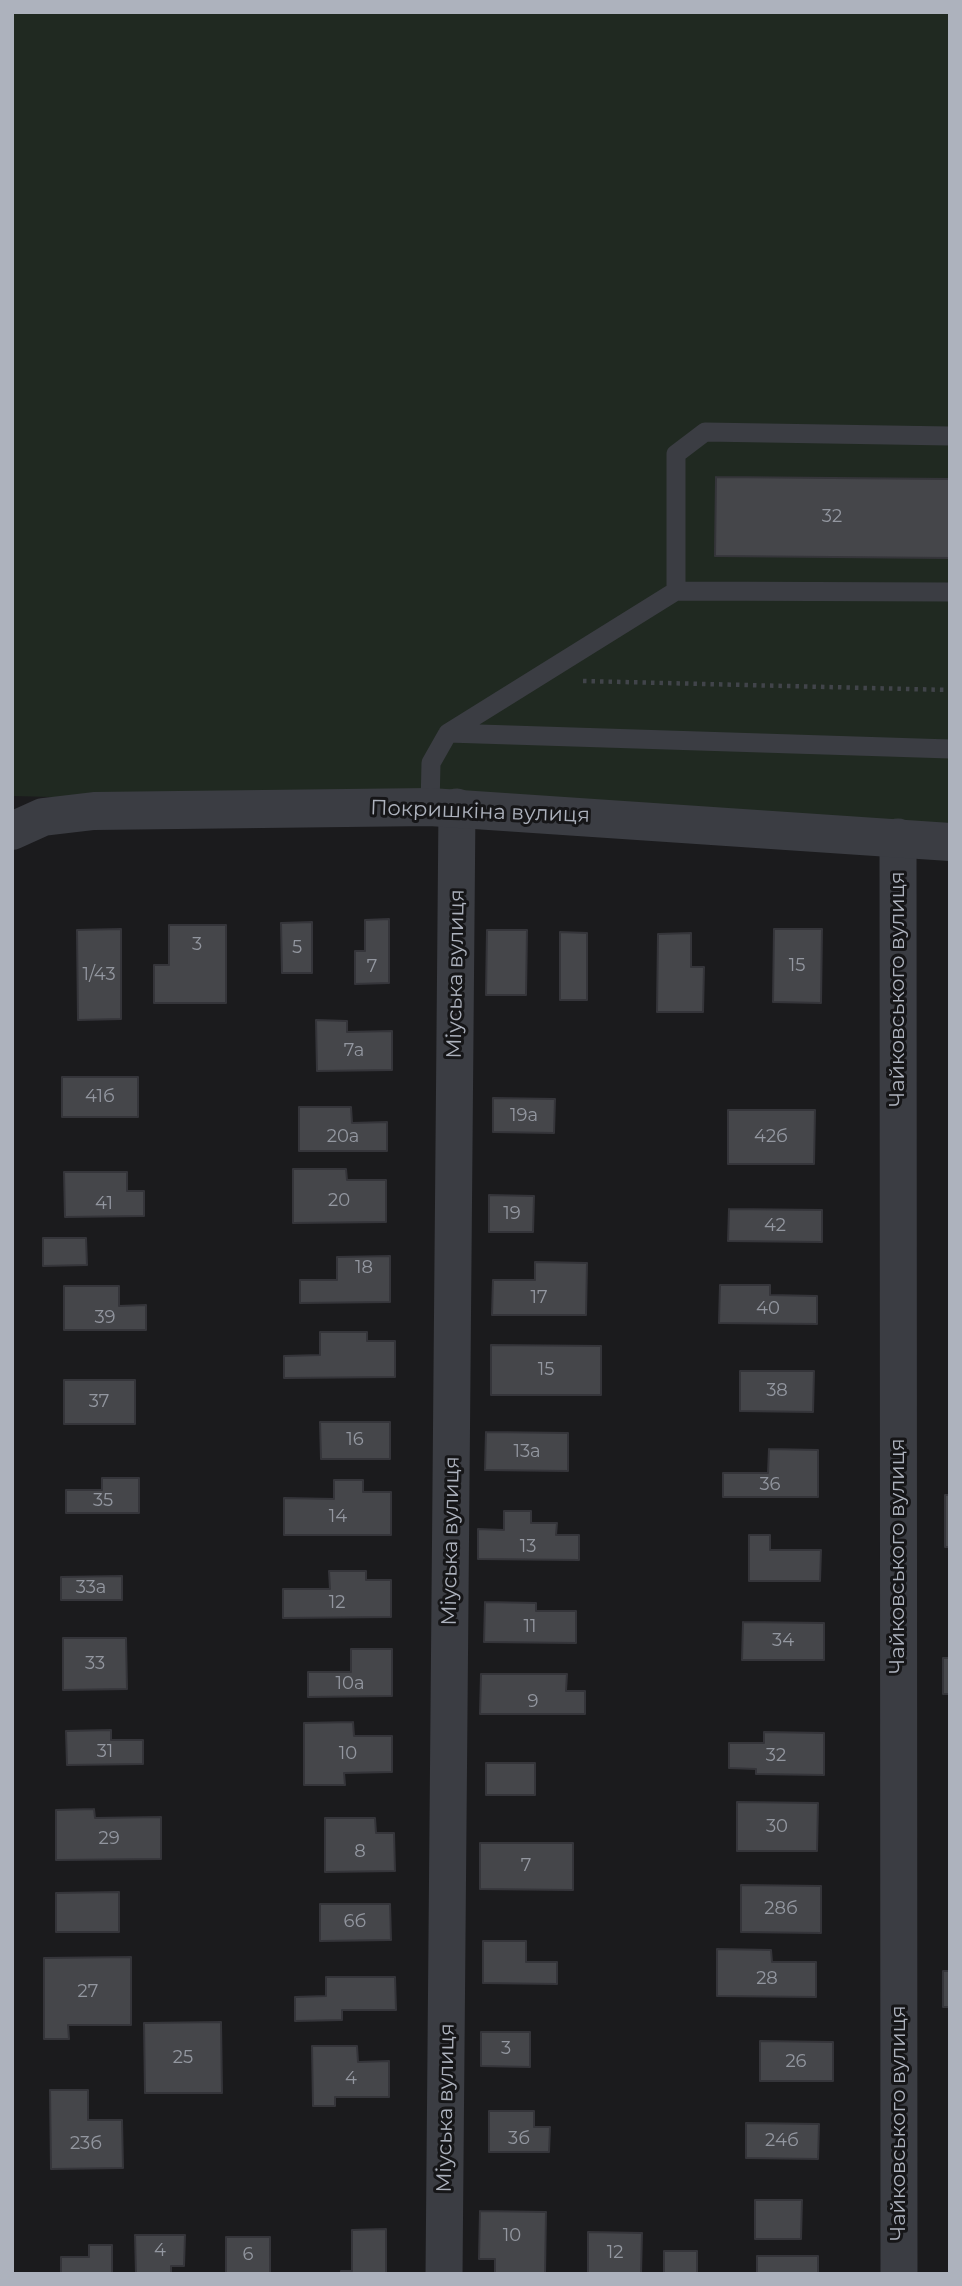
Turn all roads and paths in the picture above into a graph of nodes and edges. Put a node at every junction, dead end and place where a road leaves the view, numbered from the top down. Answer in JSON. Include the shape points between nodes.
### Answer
{"nodes":[{"id":1,"x":950,"y":436,"type":"edge"},
{"id":2,"x":676,"y":590,"type":"junction"},
{"id":3,"x":950,"y":592,"type":"edge"},
{"id":4,"x":533,"y":680,"type":"junction"},
{"id":5,"x":950,"y":690,"type":"edge"},
{"id":6,"x":448,"y":733,"type":"junction"},
{"id":7,"x":950,"y":749,"type":"edge"},
{"id":8,"x":444,"y":807,"type":"junction"},
{"id":9,"x":12,"y":831,"type":"edge"},
{"id":10,"x":898,"y":837,"type":"junction"},
{"id":11,"x":950,"y":842,"type":"edge"},
{"id":12,"x":444,"y":2274,"type":"edge"},
{"id":13,"x":899,"y":2274,"type":"edge"}],
"edges":[{"from":1,"to":2,"type":"lane","via":[[705,432],[676,454]]},
{"from":2,"to":3,"type":"lane"},
{"from":2,"to":4,"type":"lane"},
{"from":4,"to":5,"type":"path"},
{"from":4,"to":6,"type":"lane"},
{"from":6,"to":7,"type":"lane"},
{"from":6,"to":8,"type":"lane","via":[[432,763]]},
{"from":8,"to":9,"type":"street","name":"Покришкіна вулиця","via":[[94,811],[43,817]]},
{"from":8,"to":10,"type":"street","name":"Покришкіна вулиця"},
{"from":8,"to":12,"type":"street","name":"Міуська вулиця"},
{"from":10,"to":11,"type":"street","name":"Покришкіна вулиця"},
{"from":10,"to":13,"type":"street","name":"Чайковського вулиця"}]}
